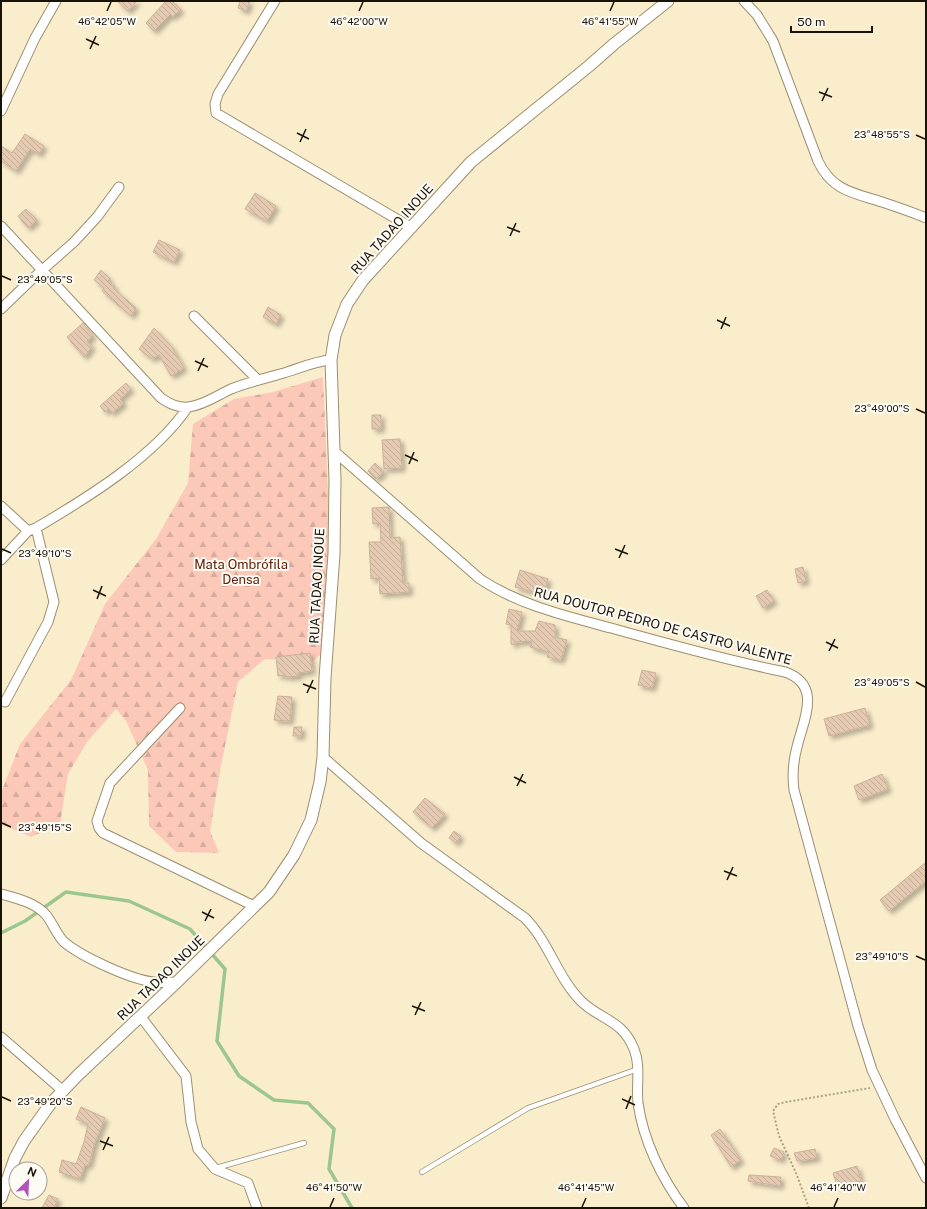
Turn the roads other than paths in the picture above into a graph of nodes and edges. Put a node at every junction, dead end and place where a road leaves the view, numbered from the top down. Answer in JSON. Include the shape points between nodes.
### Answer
{"nodes":[{"id":1,"x":56,"y":1,"type":"edge"},
{"id":2,"x":275,"y":1,"type":"edge"},
{"id":3,"x":668,"y":1,"type":"edge"},
{"id":4,"x":744,"y":1,"type":"edge"},
{"id":5,"x":1,"y":111,"type":"edge"},
{"id":6,"x":119,"y":187,"type":"dead end"},
{"id":7,"x":926,"y":218,"type":"edge"},
{"id":8,"x":1,"y":226,"type":"edge"},
{"id":9,"x":412,"y":228,"type":"junction"},
{"id":10,"x":42,"y":271,"type":"junction"},
{"id":11,"x":1,"y":309,"type":"edge"},
{"id":12,"x":194,"y":316,"type":"dead end"},
{"id":13,"x":331,"y":360,"type":"junction"},
{"id":14,"x":258,"y":380,"type":"junction"},
{"id":15,"x":188,"y":407,"type":"junction"},
{"id":16,"x":334,"y":451,"type":"junction"},
{"id":17,"x":1,"y":506,"type":"edge"},
{"id":18,"x":32,"y":530,"type":"junction"},
{"id":19,"x":1,"y":558,"type":"edge"},
{"id":20,"x":5,"y":702,"type":"dead end"},
{"id":21,"x":180,"y":708,"type":"dead end"},
{"id":22,"x":323,"y":757,"type":"junction"},
{"id":23,"x":1,"y":894,"type":"edge"},
{"id":24,"x":254,"y":906,"type":"junction"},
{"id":25,"x":177,"y":982,"type":"junction"},
{"id":26,"x":141,"y":1017,"type":"junction"},
{"id":27,"x":1,"y":1037,"type":"edge"},
{"id":28,"x":638,"y":1070,"type":"junction"},
{"id":29,"x":62,"y":1090,"type":"junction"},
{"id":30,"x":304,"y":1143,"type":"dead end"},
{"id":31,"x":215,"y":1169,"type":"junction"},
{"id":32,"x":422,"y":1172,"type":"dead end"},
{"id":33,"x":926,"y":1178,"type":"edge"},
{"id":34,"x":1,"y":1198,"type":"edge"},
{"id":35,"x":257,"y":1208,"type":"edge"},
{"id":36,"x":684,"y":1208,"type":"edge"}],
"edges":[{"from":1,"to":5,"type":"street","via":[[35,38]]},
{"from":2,"to":9,"type":"street","via":[[218,94],[216,113]]},
{"from":3,"to":9,"type":"street","name":"RUA TADAO INOUE","via":[[471,162]]},
{"from":4,"to":7,"type":"street","via":[[758,14],[772,41],[825,174],[847,192]]},
{"from":6,"to":10,"type":"street","via":[[74,242]]},
{"from":8,"to":10,"type":"street"},
{"from":9,"to":13,"type":"street","name":"RUA TADAO INOUE","via":[[363,280],[347,304],[335,335]]},
{"from":10,"to":11,"type":"street"},
{"from":10,"to":15,"type":"street","via":[[161,398],[174,406]]},
{"from":12,"to":14,"type":"street"},
{"from":13,"to":14,"type":"street","via":[[318,361]]},
{"from":13,"to":16,"type":"street","name":"RUA TADAO INOUE"},
{"from":14,"to":15,"type":"street","via":[[231,389],[199,405]]},
{"from":15,"to":18,"type":"street","via":[[177,423],[143,456]]},
{"from":16,"to":22,"type":"street","name":"RUA TADAO INOUE","via":[[334,554],[325,678]]},
{"from":16,"to":33,"type":"street","name":"RUA DOUTOR PEDRO DE CASTRO VALENTE","via":[[480,579],[507,595],[585,621],[714,656],[785,672],[798,678],[806,691],[808,710],[793,764],[794,790],[858,1026],[879,1086]]},
{"from":17,"to":18,"type":"street"},
{"from":18,"to":19,"type":"street"},
{"from":18,"to":20,"type":"street","via":[[54,602],[48,622]]},
{"from":21,"to":24,"type":"street","via":[[110,783],[97,821],[99,828],[103,833]]},
{"from":22,"to":24,"type":"street","name":"RUA TADAO INOUE","via":[[311,820],[282,875]]},
{"from":22,"to":28,"type":"street","via":[[421,843],[533,926],[580,1001],[614,1023],[625,1034],[634,1049]]},
{"from":23,"to":25,"type":"street","via":[[20,899],[37,908],[46,915],[63,941],[80,954],[152,982]]},
{"from":24,"to":25,"type":"street","name":"RUA TADAO INOUE"},
{"from":25,"to":26,"type":"street","name":"RUA TADAO INOUE"},
{"from":26,"to":29,"type":"street","name":"RUA TADAO INOUE"},
{"from":26,"to":31,"type":"street","via":[[186,1076],[191,1122],[198,1150]]},
{"from":27,"to":29,"type":"street"},
{"from":28,"to":32,"type":"lane","via":[[528,1108]]},
{"from":28,"to":36,"type":"street","via":[[638,1100],[642,1121],[666,1182]]},
{"from":29,"to":34,"type":"street","name":"RUA TADAO INOUE","via":[[24,1141]]},
{"from":30,"to":31,"type":"lane"},
{"from":31,"to":35,"type":"street","via":[[248,1183]]}]}
